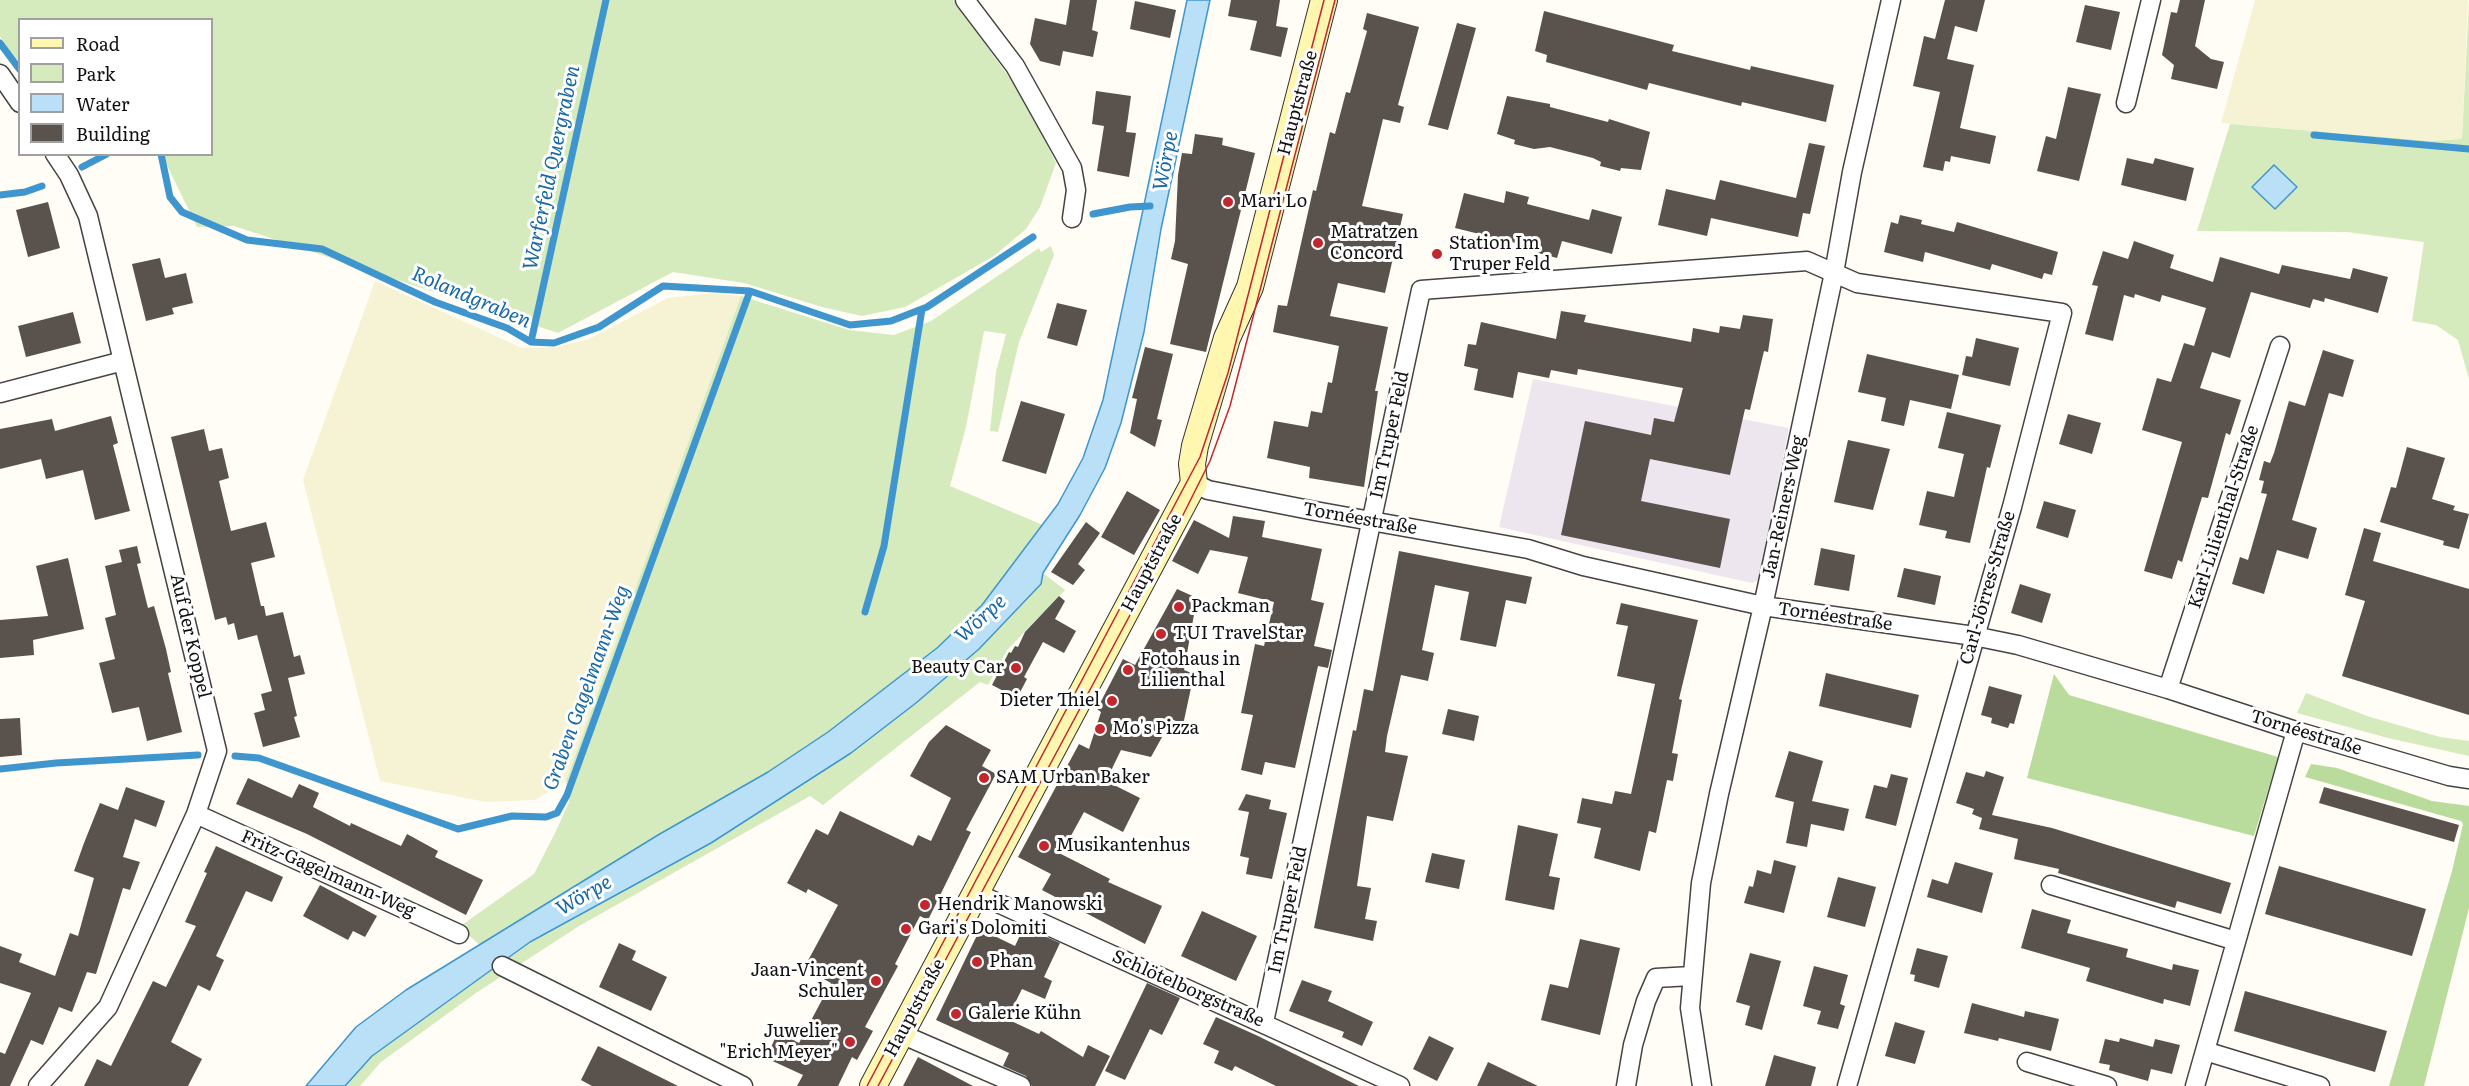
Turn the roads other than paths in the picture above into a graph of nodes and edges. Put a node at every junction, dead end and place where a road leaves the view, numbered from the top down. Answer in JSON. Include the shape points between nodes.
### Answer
{"nodes":[{"id":1,"x":965,"y":0,"type":"edge"},
{"id":2,"x":1324,"y":0,"type":"edge"},
{"id":3,"x":1891,"y":0,"type":"edge"},
{"id":4,"x":2151,"y":0,"type":"edge"},
{"id":5,"x":0,"y":74,"type":"edge"},
{"id":6,"x":18,"y":100,"type":"edge"},
{"id":7,"x":2126,"y":104,"type":"dead end"},
{"id":8,"x":56,"y":156,"type":"edge"},
{"id":9,"x":1072,"y":218,"type":"dead end"},
{"id":10,"x":1834,"y":273,"type":"junction"},
{"id":11,"x":2280,"y":346,"type":"dead end"},
{"id":12,"x":123,"y":361,"type":"junction"},
{"id":13,"x":0,"y":393,"type":"edge"},
{"id":14,"x":1194,"y":483,"type":"junction"},
{"id":15,"x":1371,"y":521,"type":"junction"},
{"id":16,"x":1763,"y":606,"type":"junction"},
{"id":17,"x":1974,"y":636,"type":"junction"},
{"id":18,"x":2168,"y":688,"type":"junction"},
{"id":19,"x":2296,"y":731,"type":"junction"},
{"id":20,"x":2469,"y":779,"type":"edge"},
{"id":21,"x":196,"y":814,"type":"junction"},
{"id":22,"x":2051,"y":885,"type":"dead end"},
{"id":23,"x":976,"y":893,"type":"junction"},
{"id":24,"x":459,"y":934,"type":"dead end"},
{"id":25,"x":2236,"y":941,"type":"junction"},
{"id":26,"x":502,"y":966,"type":"dead end"},
{"id":27,"x":1691,"y":976,"type":"junction"},
{"id":28,"x":1264,"y":1022,"type":"junction"},
{"id":29,"x":901,"y":1034,"type":"junction"},
{"id":30,"x":2205,"y":1051,"type":"junction"},
{"id":31,"x":2027,"y":1062,"type":"dead end"},
{"id":32,"x":38,"y":1086,"type":"edge"},
{"id":33,"x":743,"y":1086,"type":"edge"},
{"id":34,"x":873,"y":1086,"type":"edge"},
{"id":35,"x":1021,"y":1086,"type":"edge"},
{"id":36,"x":1400,"y":1086,"type":"edge"},
{"id":37,"x":1626,"y":1086,"type":"edge"},
{"id":38,"x":1702,"y":1086,"type":"edge"},
{"id":39,"x":1847,"y":1086,"type":"edge"},
{"id":40,"x":2107,"y":1086,"type":"edge"},
{"id":41,"x":2195,"y":1086,"type":"edge"},
{"id":42,"x":2320,"y":1086,"type":"edge"}],
"edges":[{"from":1,"to":9,"type":"street","via":[[1015,66],[1072,168],[1076,190]]},
{"from":2,"to":14,"type":"street","name":"Hauptstraße","via":[[1250,287],[1227,338],[1195,446]]},
{"from":3,"to":10,"type":"street","name":"Jan-Reiners-Weg","via":[[1852,172]]},
{"from":4,"to":7,"type":"street"},
{"from":5,"to":6,"type":"street"},
{"from":8,"to":12,"type":"street","name":"Auf der Koppel","via":[[88,216]]},
{"from":10,"to":15,"type":"street","name":"Im Truper Feld","via":[[1807,261],[1421,290]]},
{"from":10,"to":16,"type":"street","name":"Jan-Reiners-Weg"},
{"from":10,"to":17,"type":"street","name":"Carl-Jörres-Straße","via":[[1857,283],[2062,313]]},
{"from":11,"to":18,"type":"street","name":"Karl-Lilienthal-Straße"},
{"from":12,"to":13,"type":"street"},
{"from":12,"to":21,"type":"street","name":"Auf der Koppel","via":[[217,751]]},
{"from":14,"to":15,"type":"street","name":"Tornéestraße","via":[[1208,490]]},
{"from":14,"to":23,"type":"street","name":"Hauptstraße"},
{"from":15,"to":16,"type":"street","name":"Tornéestraße","via":[[1528,549],[1583,566]]},
{"from":15,"to":28,"type":"street","name":"Im Truper Feld"},
{"from":16,"to":17,"type":"street","name":"Tornéestraße"},
{"from":16,"to":27,"type":"street","name":"Jan-Reiners-Weg","via":[[1701,883]]},
{"from":17,"to":18,"type":"street","name":"Tornéestraße"},
{"from":17,"to":39,"type":"street","name":"Carl-Jörres-Straße"},
{"from":18,"to":19,"type":"street","name":"Tornéestraße"},
{"from":19,"to":20,"type":"street","name":"Tornéestraße","via":[[2449,777]]},
{"from":19,"to":25,"type":"street"},
{"from":21,"to":24,"type":"street","name":"Fritz-Gagelmann-Weg"},
{"from":21,"to":32,"type":"street","name":"Auf der Koppel","via":[[108,1007]]},
{"from":22,"to":25,"type":"street"},
{"from":23,"to":28,"type":"street","name":"Schlötelborgstraße"},
{"from":23,"to":29,"type":"street","name":"Hauptstraße"},
{"from":25,"to":30,"type":"street"},
{"from":26,"to":33,"type":"street"},
{"from":27,"to":37,"type":"street","via":[[1656,978],[1633,1045]]},
{"from":27,"to":38,"type":"street","name":"Jan-Reiners-Weg","via":[[1690,1008]]},
{"from":28,"to":36,"type":"street","name":"Schlötelborgstraße"},
{"from":29,"to":34,"type":"street","name":"Hauptstraße"},
{"from":29,"to":35,"type":"street"},
{"from":30,"to":41,"type":"street"},
{"from":30,"to":42,"type":"street"},
{"from":31,"to":40,"type":"street"}]}
